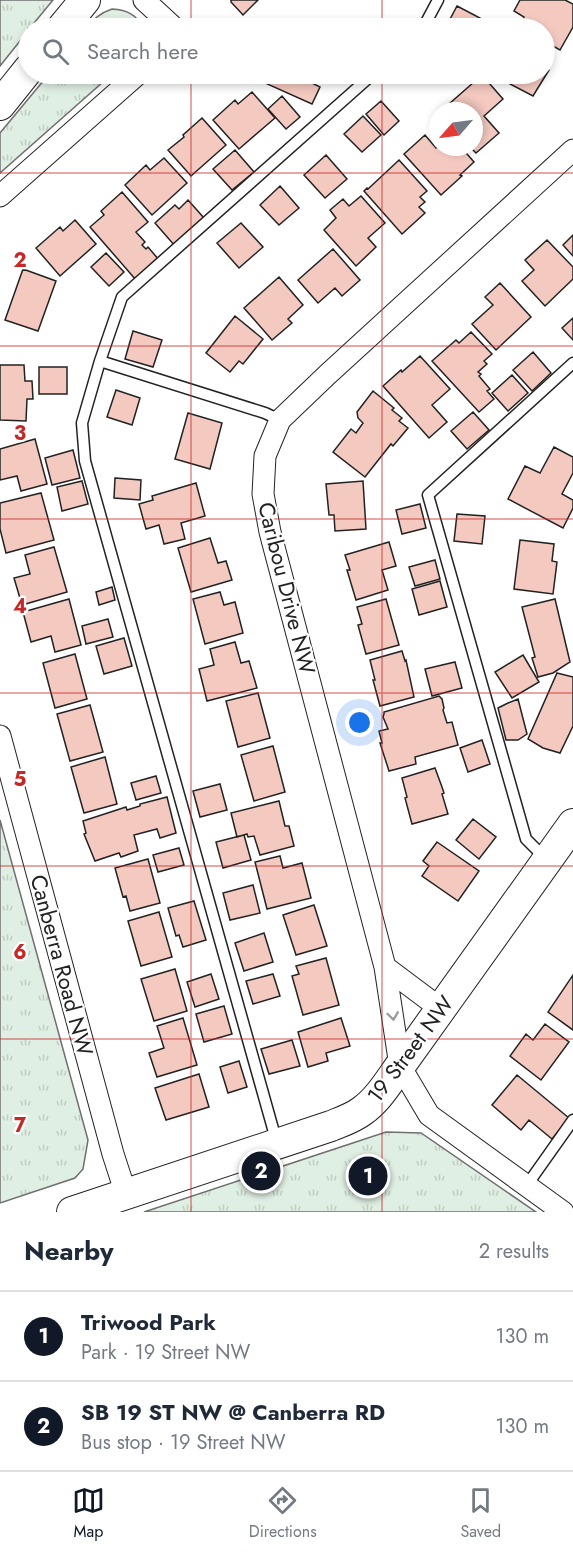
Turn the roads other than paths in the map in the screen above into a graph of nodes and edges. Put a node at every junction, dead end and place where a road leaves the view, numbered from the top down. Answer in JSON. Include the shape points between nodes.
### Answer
{"nodes":[{"id":1,"x":85,"y":0,"type":"edge"},
{"id":2,"x":144,"y":0,"type":"edge"},
{"id":3,"x":433,"y":2,"type":"edge"},
{"id":4,"x":70,"y":18,"type":"edge"},
{"id":5,"x":163,"y":18,"type":"edge"},
{"id":6,"x":427,"y":18,"type":"edge"},
{"id":7,"x":18,"y":82,"type":"edge"},
{"id":8,"x":127,"y":84,"type":"edge"},
{"id":9,"x":362,"y":84,"type":"edge"},
{"id":10,"x":0,"y":105,"type":"edge"},
{"id":11,"x":573,"y":150,"type":"edge"},
{"id":12,"x":0,"y":196,"type":"edge"},
{"id":13,"x":100,"y":361,"type":"junction"},
{"id":14,"x":573,"y":363,"type":"edge"},
{"id":15,"x":280,"y":420,"type":"junction"},
{"id":16,"x":0,"y":736,"type":"edge"},
{"id":17,"x":573,"y":824,"type":"edge"},
{"id":18,"x":547,"y":860,"type":"junction"},
{"id":19,"x":386,"y":967,"type":"junction"},
{"id":20,"x":441,"y":1009,"type":"junction"},
{"id":21,"x":400,"y":1066,"type":"junction"},
{"id":22,"x":573,"y":1120,"type":"edge"},
{"id":23,"x":277,"y":1144,"type":"junction"},
{"id":24,"x":527,"y":1185,"type":"junction"},
{"id":25,"x":126,"y":1194,"type":"junction"},
{"id":26,"x":72,"y":1212,"type":"edge"},
{"id":27,"x":563,"y":1212,"type":"edge"}],
"edges":[{"from":1,"to":4,"type":"street"},
{"from":2,"to":5,"type":"street"},
{"from":3,"to":6,"type":"lane"},
{"from":7,"to":10,"type":"street"},
{"from":8,"to":12,"type":"street"},
{"from":9,"to":13,"type":"lane","via":[[122,297]]},
{"from":11,"to":15,"type":"street","name":"Caribou Drive NW"},
{"from":13,"to":15,"type":"lane"},
{"from":13,"to":23,"type":"lane","via":[[82,423],[85,461]]},
{"from":14,"to":18,"type":"lane","via":[[428,495],[526,838]]},
{"from":15,"to":19,"type":"street","name":"Caribou Drive NW","via":[[265,456],[263,494],[270,532]]},
{"from":16,"to":25,"type":"street","name":"Canberra Road NW"},
{"from":17,"to":18,"type":"street","name":"19 Street NW"},
{"from":18,"to":20,"type":"street","name":"19 Street NW"},
{"from":19,"to":20,"type":"street"},
{"from":19,"to":21,"type":"street","name":"Caribou Drive NW","one_way":true},
{"from":20,"to":21,"type":"street","name":"19 Street NW"},
{"from":21,"to":23,"type":"street","name":"19 Street NW","via":[[363,1110]]},
{"from":21,"to":24,"type":"street","via":[[429,1116]]},
{"from":22,"to":24,"type":"lane"},
{"from":23,"to":25,"type":"street","name":"19 Street NW"},
{"from":24,"to":27,"type":"street"},
{"from":25,"to":26,"type":"street","name":"19 Street NW"}]}
